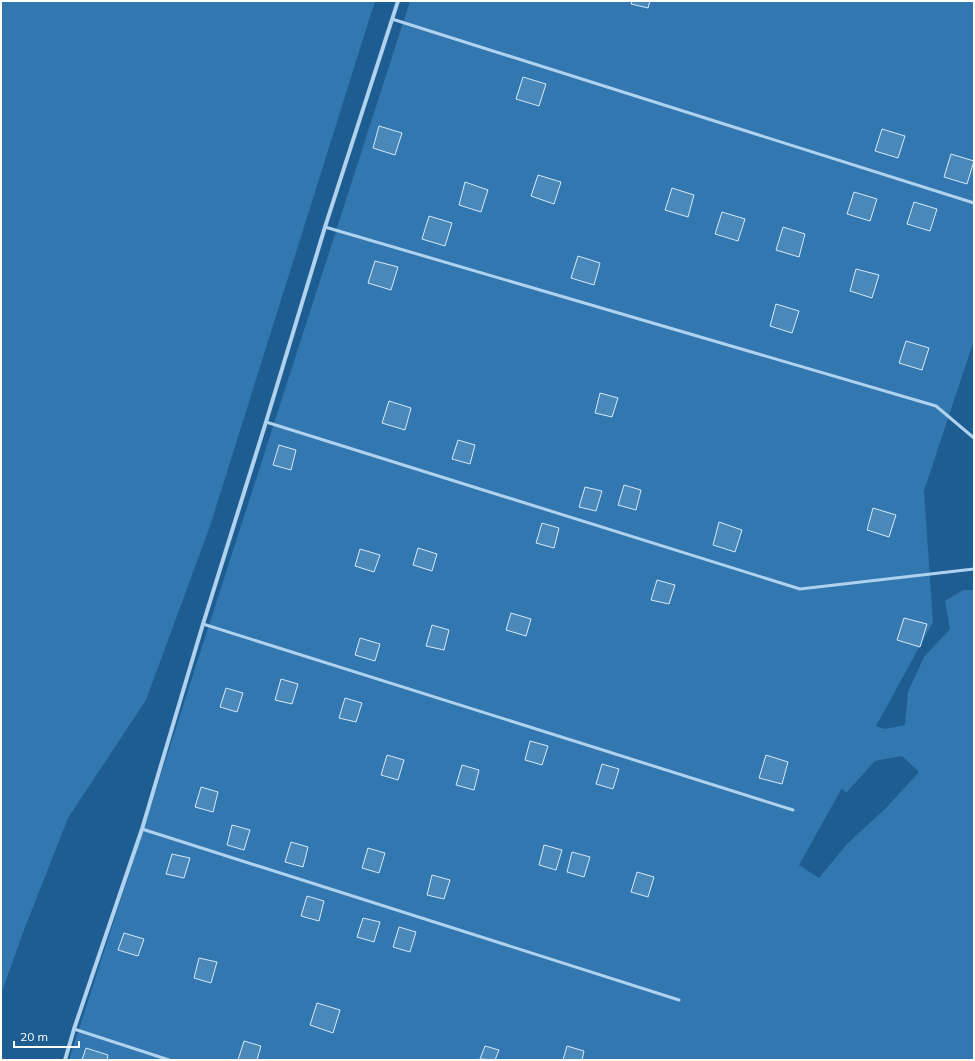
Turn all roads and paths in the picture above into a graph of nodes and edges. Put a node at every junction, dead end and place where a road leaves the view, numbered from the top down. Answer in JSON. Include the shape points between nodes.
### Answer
{"nodes":[{"id":1,"x":398,"y":1,"type":"edge"},
{"id":2,"x":392,"y":19,"type":"junction"},
{"id":3,"x":974,"y":203,"type":"edge"},
{"id":4,"x":325,"y":227,"type":"junction"},
{"id":5,"x":266,"y":422,"type":"junction"},
{"id":6,"x":974,"y":438,"type":"edge"},
{"id":7,"x":974,"y":569,"type":"edge"},
{"id":8,"x":203,"y":624,"type":"junction"},
{"id":9,"x":792,"y":810,"type":"dead end"},
{"id":10,"x":142,"y":829,"type":"junction"},
{"id":11,"x":679,"y":1000,"type":"dead end"},
{"id":12,"x":74,"y":1029,"type":"junction"},
{"id":13,"x":65,"y":1060,"type":"edge"},
{"id":14,"x":169,"y":1060,"type":"edge"}],
"edges":[{"from":1,"to":2,"type":"street"},
{"from":2,"to":3,"type":"lane"},
{"from":2,"to":4,"type":"street"},
{"from":4,"to":5,"type":"street"},
{"from":4,"to":6,"type":"lane","via":[[936,406]]},
{"from":5,"to":7,"type":"lane","via":[[800,589]]},
{"from":5,"to":8,"type":"street"},
{"from":8,"to":9,"type":"lane"},
{"from":8,"to":10,"type":"street"},
{"from":10,"to":11,"type":"lane"},
{"from":10,"to":12,"type":"street"},
{"from":12,"to":13,"type":"street"},
{"from":12,"to":14,"type":"lane"}]}
